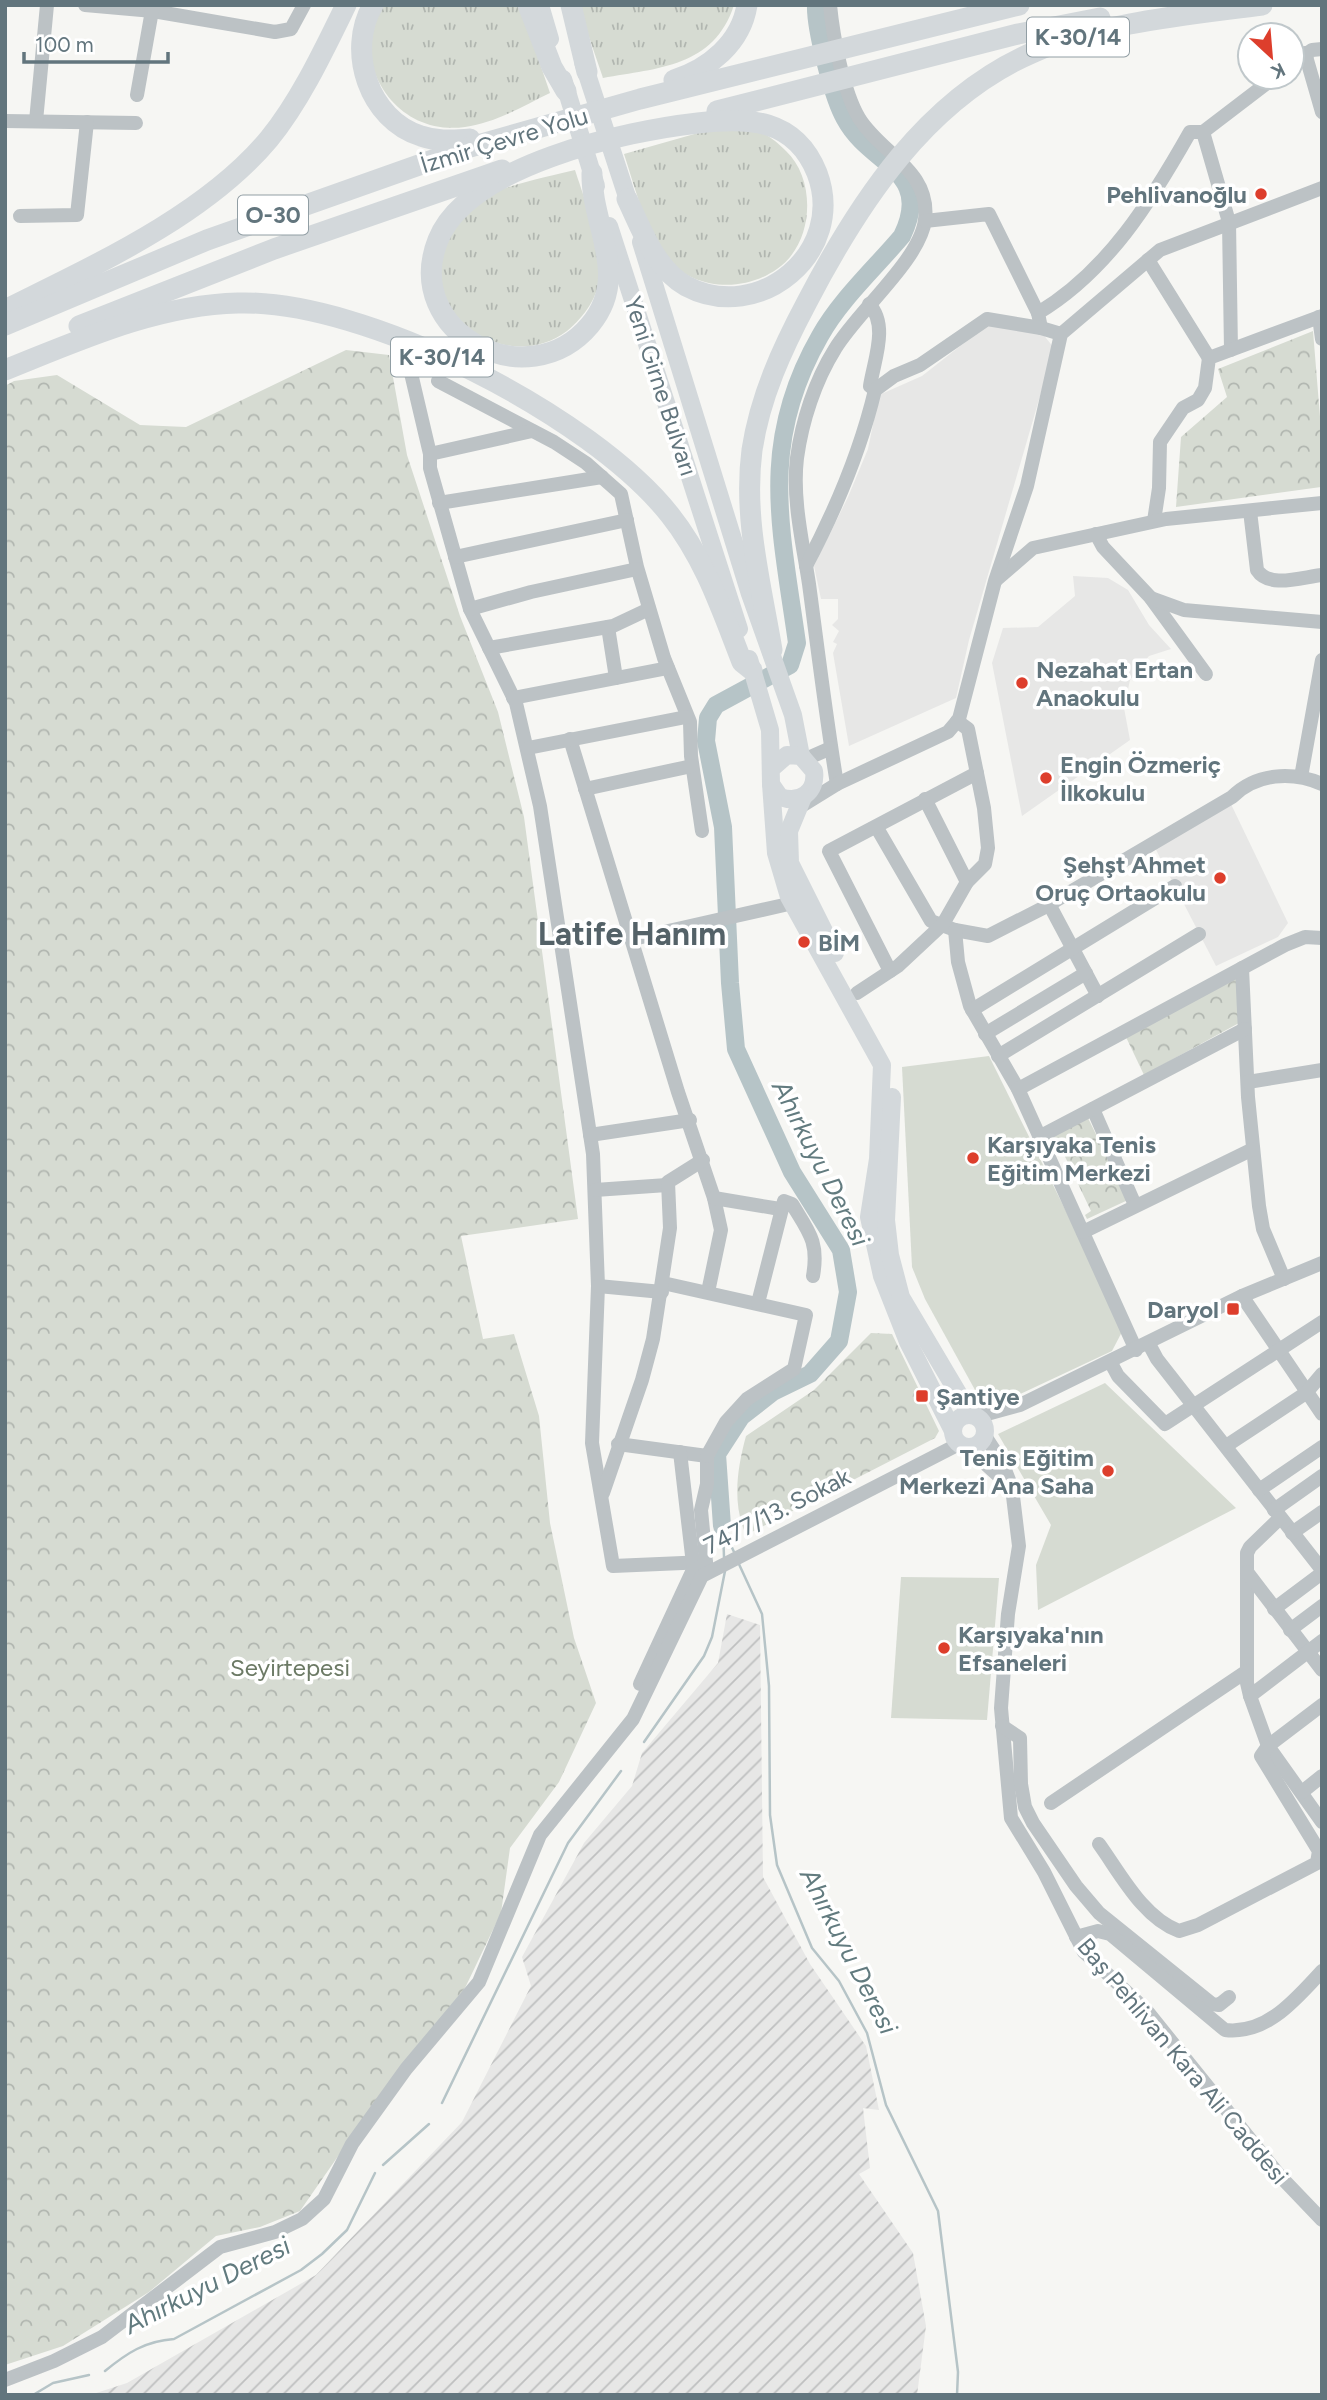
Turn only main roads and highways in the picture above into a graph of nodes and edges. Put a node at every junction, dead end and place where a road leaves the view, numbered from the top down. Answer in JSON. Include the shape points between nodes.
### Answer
{"nodes":[{"id":1,"x":346,"y":5,"type":"edge"},
{"id":2,"x":373,"y":5,"type":"edge"},
{"id":3,"x":528,"y":5,"type":"edge"},
{"id":4,"x":540,"y":5,"type":"edge"},
{"id":5,"x":565,"y":5,"type":"edge"},
{"id":6,"x":571,"y":5,"type":"edge"},
{"id":7,"x":747,"y":5,"type":"edge"},
{"id":8,"x":1019,"y":5,"type":"edge"},
{"id":9,"x":1180,"y":5,"type":"edge"},
{"id":10,"x":1262,"y":5,"type":"edge"},
{"id":11,"x":587,"y":72,"type":"junction"},
{"id":12,"x":566,"y":91,"type":"junction"},
{"id":13,"x":640,"y":99,"type":"junction"},
{"id":14,"x":548,"y":125,"type":"junction"},
{"id":15,"x":647,"y":128,"type":"junction"},
{"id":16,"x":544,"y":158,"type":"junction"},
{"id":17,"x":592,"y":173,"type":"junction"},
{"id":18,"x":627,"y":199,"type":"junction"},
{"id":19,"x":5,"y":310,"type":"edge"},
{"id":20,"x":5,"y":325,"type":"edge"},
{"id":21,"x":5,"y":356,"type":"edge"},
{"id":22,"x":5,"y":370,"type":"edge"},
{"id":23,"x":774,"y":656,"type":"junction"},
{"id":24,"x":752,"y":670,"type":"junction"},
{"id":25,"x":804,"y":758,"type":"junction"},
{"id":26,"x":771,"y":777,"type":"junction"},
{"id":27,"x":806,"y":799,"type":"junction"},
{"id":28,"x":979,"y":1425,"type":"junction"},
{"id":29,"x":958,"y":1440,"type":"junction"}],
"edges":[{"from":1,"to":19,"type":"highway","via":[[269,139],[230,177],[174,219]]},
{"from":2,"to":14,"type":"highway","via":[[360,56],[377,101],[393,120],[419,136],[441,141],[471,139],[517,125]]},
{"from":3,"to":12,"type":"highway"},
{"from":4,"to":12,"type":"main road","name":"Yeni Girne Bulvarı"},
{"from":5,"to":11,"type":"main road","name":"Yeni Girne Bulvarı"},
{"from":6,"to":11,"type":"highway"},
{"from":7,"to":13,"type":"highway","via":[[742,25],[717,58],[688,75],[652,87]]},
{"from":8,"to":13,"type":"highway","name":"İzmir Çevre Yolu","number":"O-30"},
{"from":9,"to":15,"type":"highway","via":[[1018,34]]},
{"from":10,"to":23,"type":"highway","number":"K-30/14","via":[[1121,27],[1035,51],[1003,67],[920,133],[870,193],[791,332],[770,378],[758,421],[749,484],[751,525]]},
{"from":11,"to":18,"type":"main road","name":"Yeni Girne Bulvarı"},
{"from":12,"to":17,"type":"main road","name":"Yeni Girne Bulvarı"},
{"from":13,"to":14,"type":"highway","name":"İzmir Çevre Yolu","number":"O-30"},
{"from":14,"to":20,"type":"highway","name":"İzmir Çevre Yolu","number":"O-30","via":[[467,148],[264,219]]},
{"from":15,"to":16,"type":"highway"},
{"from":15,"to":18,"type":"highway","via":[[739,118],[784,133],[816,172],[824,213],[818,237],[787,278],[761,292],[713,296],[668,272]]},
{"from":16,"to":17,"type":"highway","number":"K-30/14","via":[[485,189],[457,210],[438,240],[433,260],[432,284],[443,315],[474,345],[503,356],[542,355],[566,345],[598,315],[611,270]]},
{"from":16,"to":21,"type":"highway","name":"İzmir Çevre Yolu","number":"O-30","via":[[262,253]]},
{"from":17,"to":24,"type":"main road","name":"Yeni Girne Bulvarı"},
{"from":18,"to":23,"type":"main road","name":"Yeni Girne Bulvarı","via":[[750,594]]},
{"from":22,"to":24,"type":"highway","number":"K-30/14","via":[[101,331],[199,306],[278,303],[368,324],[518,397],[579,433],[636,477],[692,546],[742,662]]},
{"from":23,"to":25,"type":"main road","name":"Yeni Girne Bulvarı"},
{"from":24,"to":26,"type":"main road","name":"Yeni Girne Bulvarı","number":"K-30/14","via":[[768,724]]},
{"from":25,"to":26,"type":"main road","via":[[786,755]]},
{"from":25,"to":27,"type":"main road","via":[[815,777]]},
{"from":26,"to":27,"type":"main road","via":[[780,797]]},
{"from":26,"to":29,"type":"main road","via":[[776,853],[793,903],[881,1065],[878,1159],[869,1217],[882,1276],[908,1342]]},
{"from":27,"to":28,"type":"main road","name":"Baş Pehlivan Kara Ali Caddesi","via":[[789,831],[790,863],[887,1049],[892,1076],[886,1220],[901,1297]]},
{"from":28,"to":29,"type":"main road","via":[[978,1445]]},
{"from":28,"to":29,"type":"main road","via":[[960,1418]]}]}
